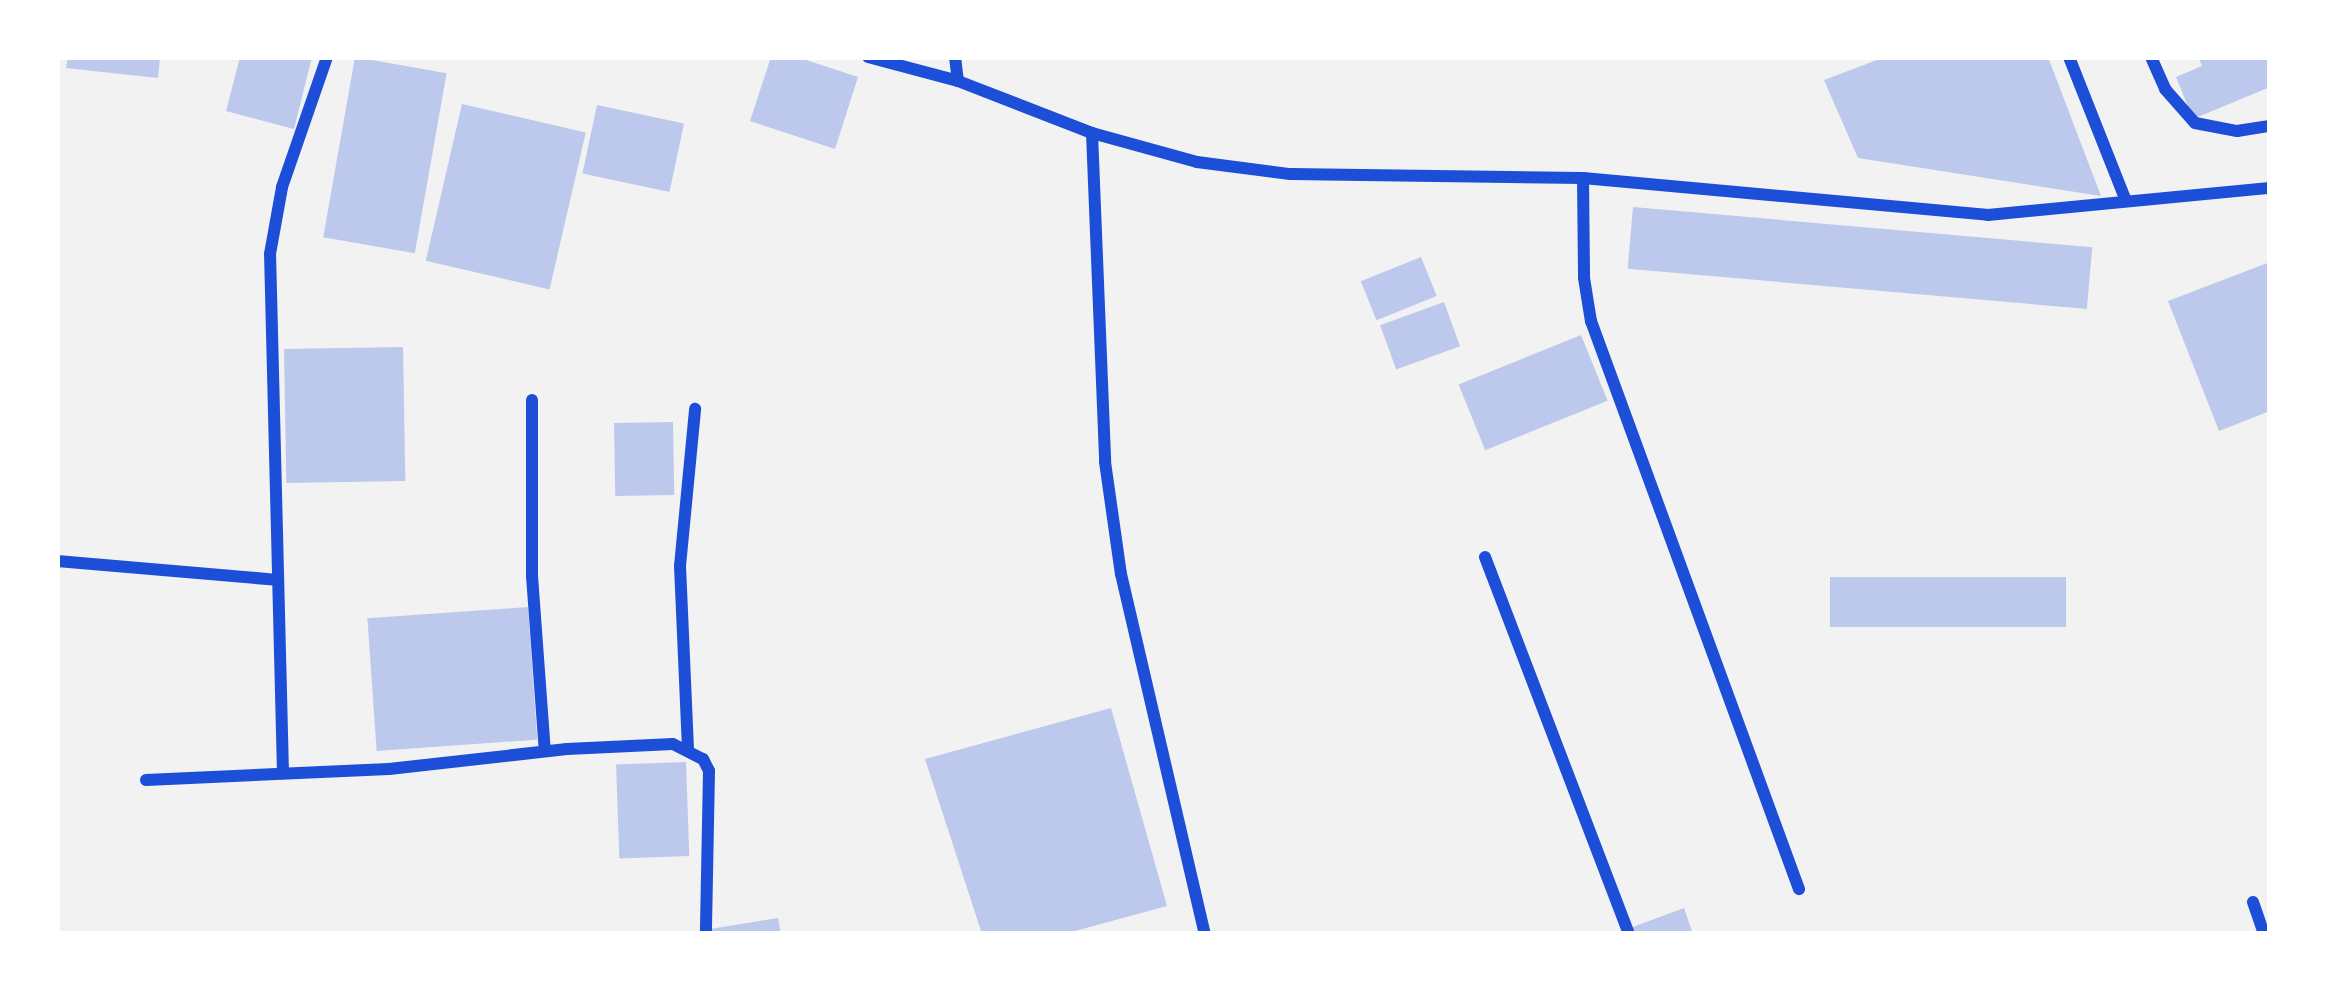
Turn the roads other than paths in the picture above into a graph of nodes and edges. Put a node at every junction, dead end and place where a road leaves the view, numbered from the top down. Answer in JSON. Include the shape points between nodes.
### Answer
{"nodes":[{"id":1,"x":327,"y":57,"type":"edge"},
{"id":2,"x":868,"y":57,"type":"edge"},
{"id":3,"x":955,"y":57,"type":"edge"},
{"id":4,"x":2069,"y":57,"type":"edge"},
{"id":5,"x":2151,"y":57,"type":"edge"},
{"id":6,"x":958,"y":81,"type":"junction"},
{"id":7,"x":2270,"y":126,"type":"edge"},
{"id":8,"x":1092,"y":133,"type":"junction"},
{"id":9,"x":1583,"y":178,"type":"junction"},
{"id":10,"x":2270,"y":188,"type":"edge"},
{"id":11,"x":2126,"y":201,"type":"junction"},
{"id":12,"x":532,"y":400,"type":"dead end"},
{"id":13,"x":695,"y":409,"type":"dead end"},
{"id":14,"x":1485,"y":557,"type":"dead end"},
{"id":15,"x":57,"y":561,"type":"edge"},
{"id":16,"x":277,"y":580,"type":"junction"},
{"id":17,"x":688,"y":749,"type":"junction"},
{"id":18,"x":545,"y":751,"type":"junction"},
{"id":19,"x":283,"y":773,"type":"junction"},
{"id":20,"x":146,"y":780,"type":"dead end"},
{"id":21,"x":1798,"y":889,"type":"dead end"},
{"id":22,"x":2253,"y":902,"type":"dead end"},
{"id":23,"x":706,"y":934,"type":"edge"},
{"id":24,"x":1205,"y":934,"type":"edge"},
{"id":25,"x":1629,"y":934,"type":"edge"},
{"id":26,"x":2264,"y":934,"type":"edge"}],
"edges":[{"from":1,"to":16,"type":"street","via":[[282,187],[270,254]]},
{"from":2,"to":6,"type":"street"},
{"from":3,"to":6,"type":"street"},
{"from":4,"to":11,"type":"street"},
{"from":5,"to":7,"type":"street","via":[[2165,89],[2195,123],[2237,131]]},
{"from":6,"to":8,"type":"street"},
{"from":8,"to":9,"type":"street","via":[[1197,162],[1290,175]]},
{"from":8,"to":24,"type":"street","via":[[1105,462],[1121,574]]},
{"from":9,"to":11,"type":"street","via":[[1988,215]]},
{"from":9,"to":21,"type":"street","via":[[1591,321]]},
{"from":10,"to":11,"type":"street"},
{"from":12,"to":18,"type":"street","via":[[532,576]]},
{"from":13,"to":17,"type":"street","via":[[680,566]]},
{"from":14,"to":25,"type":"street"},
{"from":15,"to":16,"type":"street"},
{"from":16,"to":19,"type":"street"},
{"from":17,"to":18,"type":"street","via":[[660,743]]},
{"from":17,"to":23,"type":"street","via":[[703,759],[711,786]]},
{"from":18,"to":19,"type":"street"},
{"from":19,"to":20,"type":"street"},
{"from":22,"to":26,"type":"street"}]}
